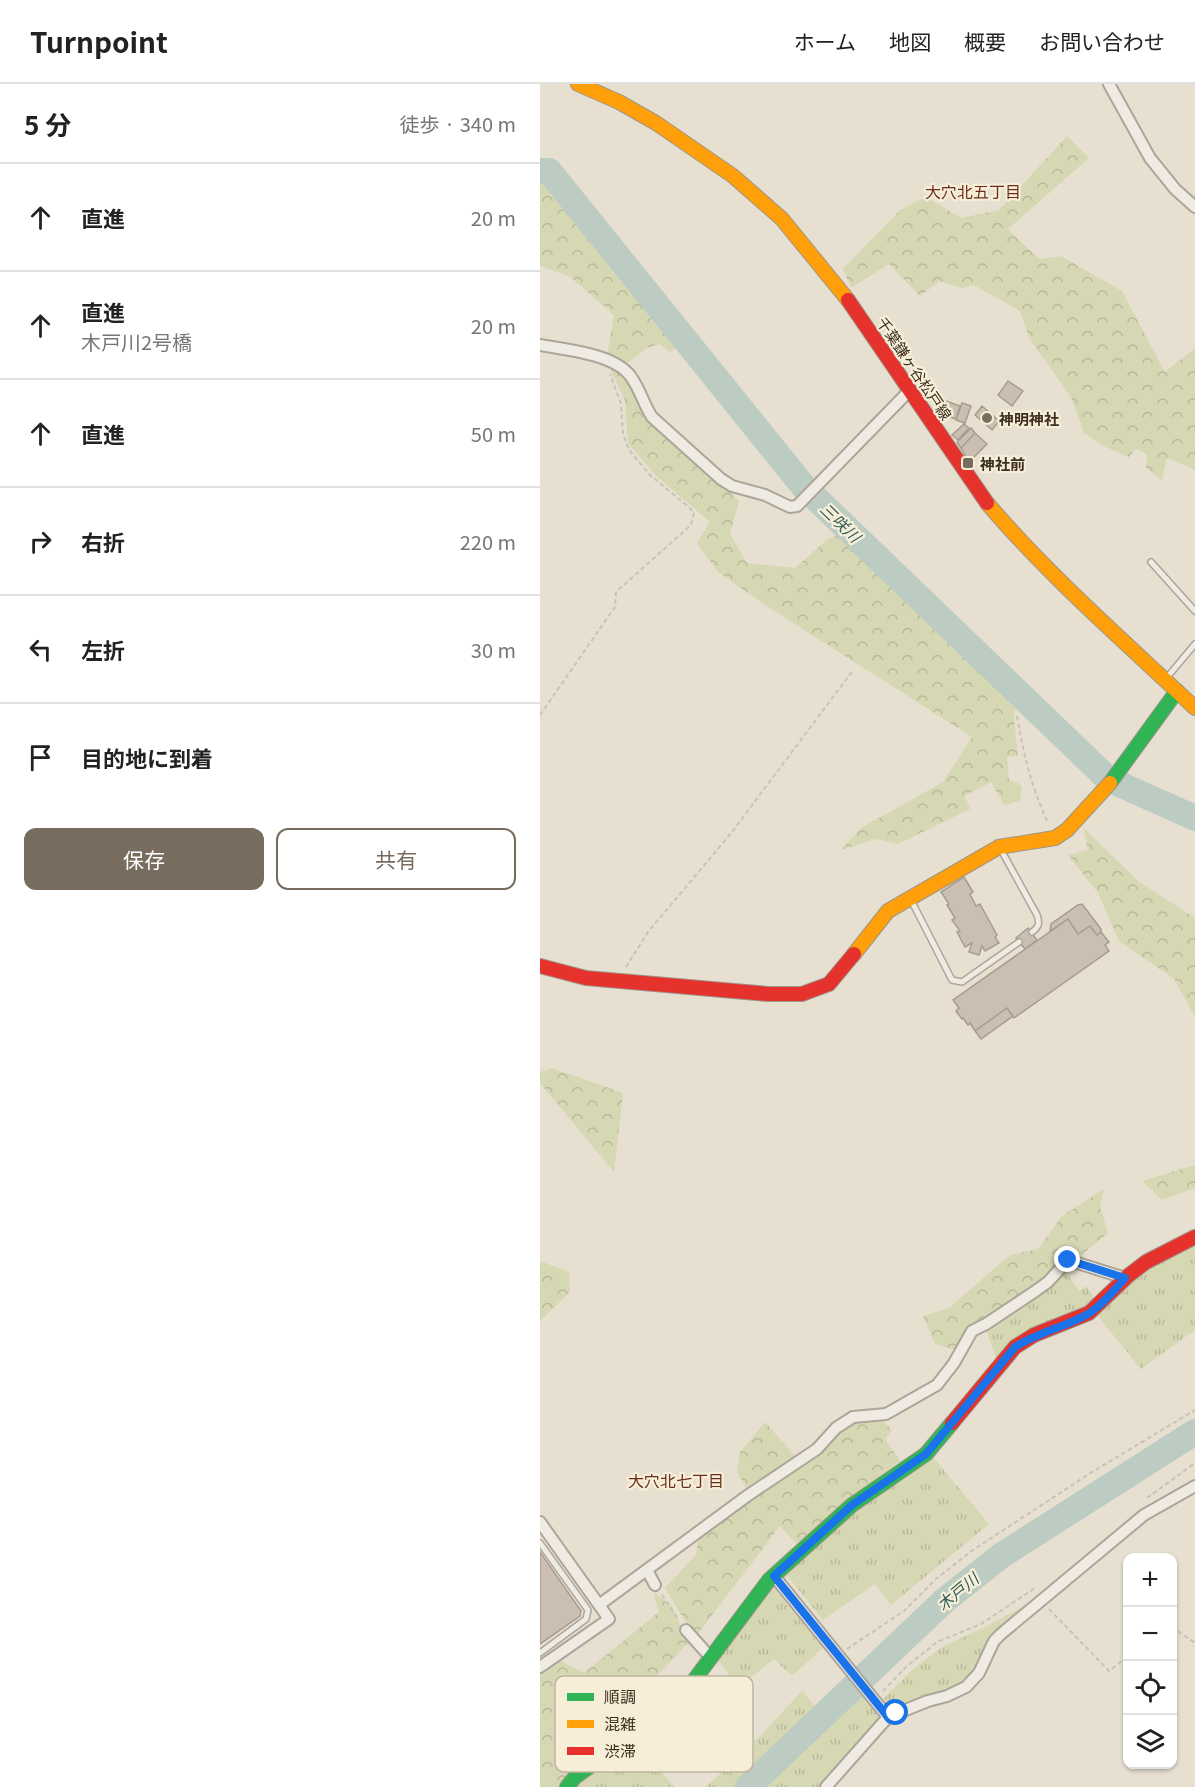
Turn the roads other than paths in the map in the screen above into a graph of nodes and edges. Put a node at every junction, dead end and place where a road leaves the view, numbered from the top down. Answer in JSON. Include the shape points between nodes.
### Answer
{"nodes":[{"id":1,"x":578,"y":84,"type":"edge"},
{"id":2,"x":1109,"y":84,"type":"edge"},
{"id":3,"x":1195,"y":207,"type":"edge"},
{"id":4,"x":540,"y":345,"type":"edge"},
{"id":5,"x":910,"y":390,"type":"junction"},
{"id":6,"x":1151,"y":561,"type":"dead end"},
{"id":7,"x":1195,"y":611,"type":"edge"},
{"id":8,"x":1195,"y":644,"type":"edge"},
{"id":9,"x":1169,"y":675,"type":"dead end"},
{"id":10,"x":1177,"y":692,"type":"junction"},
{"id":11,"x":1195,"y":708,"type":"edge"},
{"id":12,"x":999,"y":847,"type":"junction"},
{"id":13,"x":910,"y":898,"type":"junction"},
{"id":14,"x":1032,"y":932,"type":"dead end"},
{"id":15,"x":1019,"y":942,"type":"dead end"},
{"id":16,"x":540,"y":966,"type":"edge"},
{"id":17,"x":1195,"y":1238,"type":"edge"},
{"id":18,"x":1125,"y":1278,"type":"junction"},
{"id":19,"x":1195,"y":1486,"type":"edge"},
{"id":20,"x":540,"y":1522,"type":"edge"},
{"id":21,"x":540,"y":1543,"type":"edge"},
{"id":22,"x":647,"y":1570,"type":"junction"},
{"id":23,"x":774,"y":1576,"type":"junction"},
{"id":24,"x":655,"y":1585,"type":"road end"},
{"id":25,"x":599,"y":1605,"type":"junction"},
{"id":26,"x":686,"y":1630,"type":"road end"},
{"id":27,"x":540,"y":1653,"type":"edge"},
{"id":28,"x":711,"y":1658,"type":"junction"},
{"id":29,"x":540,"y":1667,"type":"edge"},
{"id":30,"x":697,"y":1676,"type":"edge"},
{"id":31,"x":888,"y":1717,"type":"junction"},
{"id":32,"x":582,"y":1772,"type":"edge"},
{"id":33,"x":567,"y":1787,"type":"edge"},
{"id":34,"x":826,"y":1787,"type":"edge"}],
"edges":[{"from":1,"to":5,"type":"street","name":"千葉鎌ヶ谷松戸線","via":[[656,123],[759,198],[797,236],[846,297]]},
{"from":2,"to":3,"type":"street","via":[[1150,158]]},
{"from":4,"to":5,"type":"street","via":[[604,358],[624,368],[652,417],[721,479],[790,507],[797,506]]},
{"from":5,"to":10,"type":"street","name":"千葉鎌ヶ谷松戸線","via":[[1010,530]]},
{"from":6,"to":7,"type":"lane"},
{"from":8,"to":9,"type":"lane"},
{"from":10,"to":11,"type":"street","name":"千葉鎌ヶ谷松戸線"},
{"from":10,"to":12,"type":"street","via":[[1108,785],[1067,830],[1054,838]]},
{"from":12,"to":13,"type":"street"},
{"from":12,"to":14,"type":"lane","via":[[1037,915],[1039,924]]},
{"from":13,"to":15,"type":"lane","via":[[956,982],[962,982]]},
{"from":13,"to":16,"type":"street","via":[[888,911],[829,984],[802,994],[586,978]]},
{"from":17,"to":18,"type":"street","via":[[1146,1262]]},
{"from":18,"to":22,"type":"street","via":[[1068,1260],[1048,1282],[972,1331],[937,1386],[886,1414],[853,1417],[836,1428],[817,1449]]},
{"from":18,"to":23,"type":"street","via":[[1089,1313],[1015,1347],[926,1454],[852,1505]]},
{"from":19,"to":31,"type":"street","via":[[1144,1515],[1001,1634],[979,1673],[966,1687]]},
{"from":20,"to":25,"type":"street"},
{"from":21,"to":27,"type":"lane","via":[[588,1610],[586,1619]]},
{"from":22,"to":24,"type":"street"},
{"from":22,"to":25,"type":"street"},
{"from":23,"to":28,"type":"street"},
{"from":23,"to":31,"type":"street"},
{"from":25,"to":29,"type":"street","via":[[609,1619]]},
{"from":26,"to":28,"type":"street"},
{"from":28,"to":30,"type":"street"},
{"from":31,"to":34,"type":"street"},
{"from":32,"to":33,"type":"street"}]}
